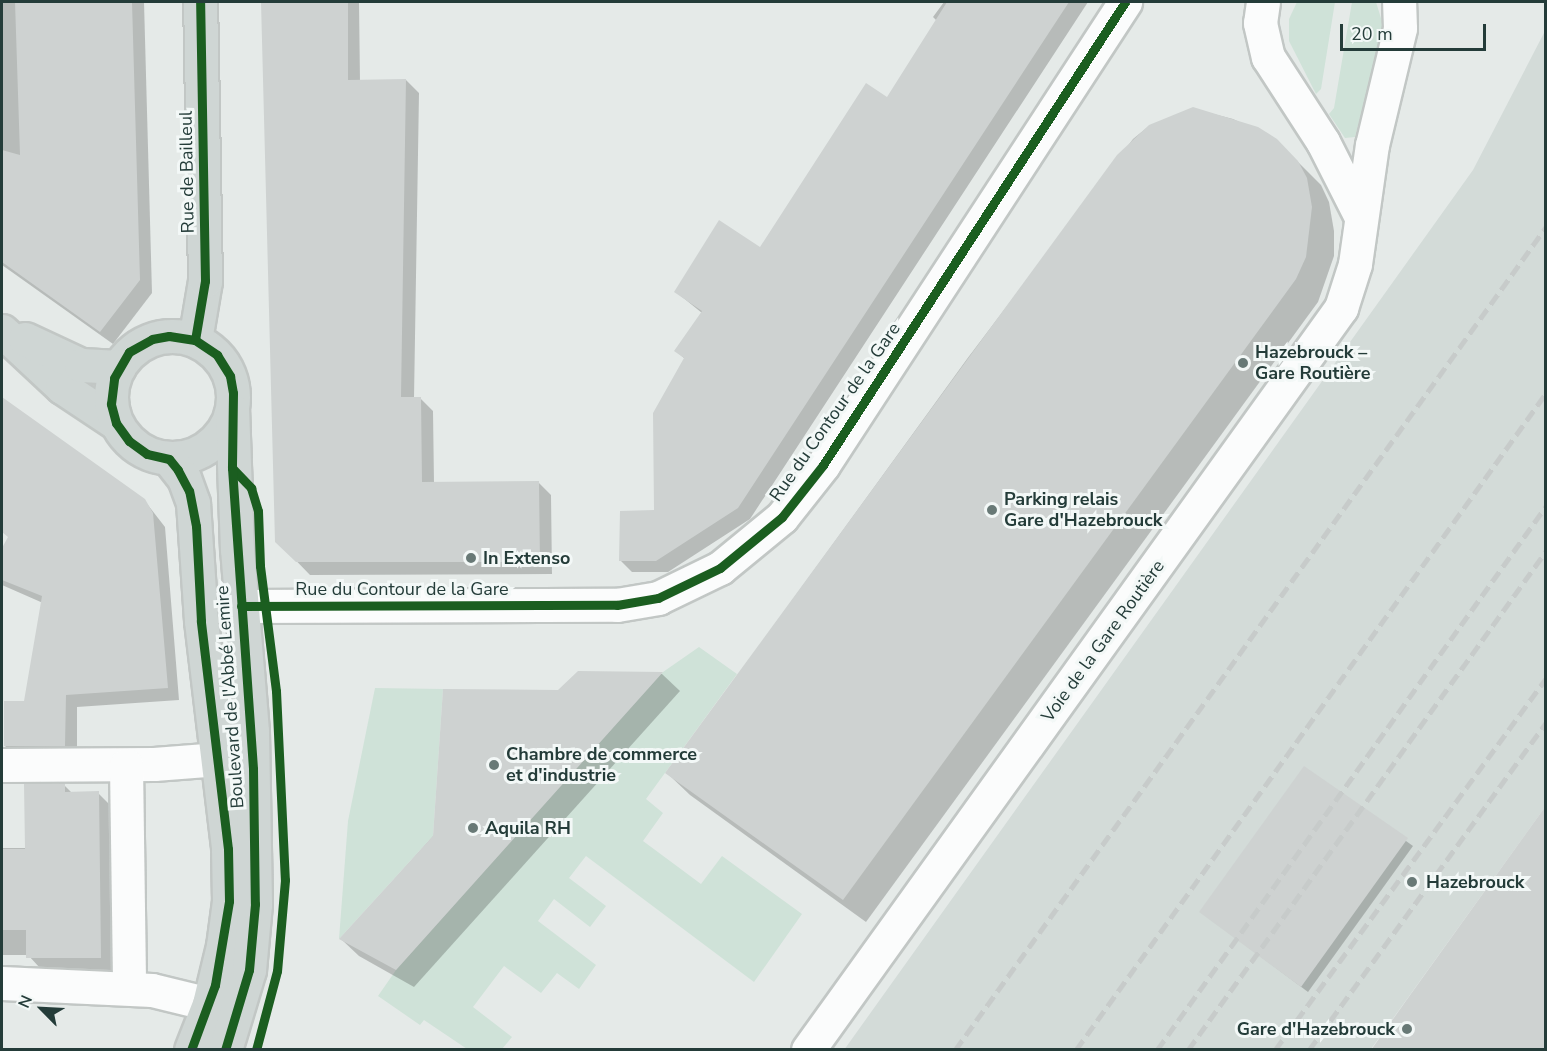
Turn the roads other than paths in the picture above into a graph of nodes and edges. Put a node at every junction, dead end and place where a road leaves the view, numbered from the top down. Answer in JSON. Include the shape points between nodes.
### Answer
{"nodes":[{"id":1,"x":200,"y":2,"type":"edge"},
{"id":2,"x":1125,"y":2,"type":"edge"},
{"id":3,"x":1263,"y":2,"type":"edge"},
{"id":4,"x":1399,"y":2,"type":"edge"},
{"id":5,"x":1361,"y":217,"type":"junction"},
{"id":6,"x":2,"y":327,"type":"edge"},
{"id":7,"x":2,"y":331,"type":"edge"},
{"id":8,"x":195,"y":340,"type":"junction"},
{"id":9,"x":119,"y":367,"type":"junction"},
{"id":10,"x":232,"y":410,"type":"junction"},
{"id":11,"x":116,"y":423,"type":"junction"},
{"id":12,"x":169,"y":459,"type":"junction"},
{"id":13,"x":241,"y":606,"type":"junction"},
{"id":14,"x":219,"y":759,"type":"junction"},
{"id":15,"x":2,"y":765,"type":"edge"},
{"id":16,"x":126,"y":765,"type":"junction"},
{"id":17,"x":2,"y":983,"type":"edge"},
{"id":18,"x":129,"y":988,"type":"junction"},
{"id":19,"x":209,"y":1004,"type":"junction"},
{"id":20,"x":191,"y":1050,"type":"edge"},
{"id":21,"x":225,"y":1050,"type":"edge"},
{"id":22,"x":808,"y":1050,"type":"edge"}],
"edges":[{"from":1,"to":8,"type":"main road","name":"Rue de Bailleul","via":[[205,280]]},
{"from":2,"to":13,"type":"street","name":"Rue du Contour de la Gare","via":[[823,465],[782,517],[735,558],[657,598],[617,604]]},
{"from":3,"to":5,"type":"street","via":[[1260,23],[1268,57],[1323,142]]},
{"from":4,"to":5,"type":"street","name":"Voie de la Gare Routière","via":[[1400,28],[1373,136]]},
{"from":5,"to":22,"type":"street","name":"Voie de la Gare Routière","via":[[1353,279],[1332,322]]},
{"from":6,"to":9,"type":"main road","via":[[81,365]]},
{"from":7,"to":11,"type":"main road","via":[[62,387]]},
{"from":8,"to":9,"type":"main road","via":[[178,336],[152,339],[129,352]]},
{"from":8,"to":10,"type":"main road","via":[[217,355],[226,369],[233,393]]},
{"from":9,"to":11,"type":"main road","via":[[112,385]]},
{"from":10,"to":12,"type":"main road","via":[[226,426],[209,446]]},
{"from":10,"to":13,"type":"main road","name":"Boulevard de l'Abbé Lemire"},
{"from":11,"to":12,"type":"main road","via":[[141,450]]},
{"from":12,"to":14,"type":"main road","name":"Boulevard de l'Abbé Lemire","via":[[184,478],[193,503],[201,621]]},
{"from":13,"to":21,"type":"main road","name":"Boulevard de l'Abbé Lemire","via":[[253,760],[255,904],[249,970]]},
{"from":14,"to":16,"type":"street"},
{"from":14,"to":19,"type":"main road","name":"Boulevard de l'Abbé Lemire","via":[[229,901]]},
{"from":15,"to":16,"type":"street"},
{"from":16,"to":18,"type":"street"},
{"from":17,"to":18,"type":"street"},
{"from":18,"to":19,"type":"street"},
{"from":19,"to":20,"type":"main road","name":"Boulevard de l'Abbé Lemire"}]}
